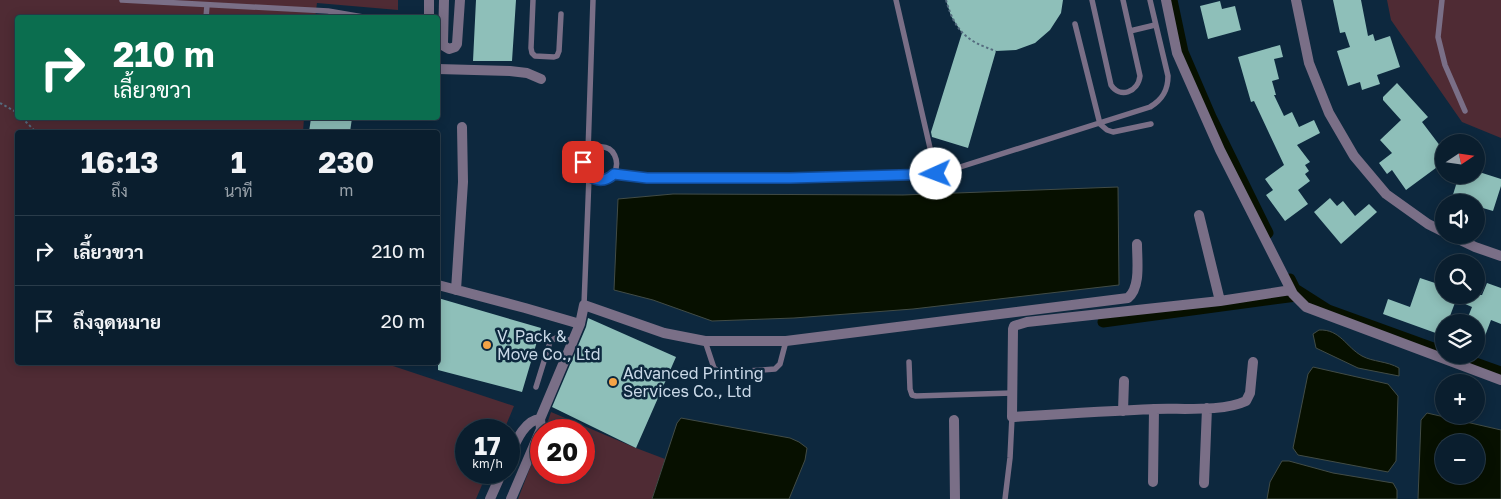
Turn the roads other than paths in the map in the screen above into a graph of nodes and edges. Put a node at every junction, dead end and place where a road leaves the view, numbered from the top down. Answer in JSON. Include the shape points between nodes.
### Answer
{"nodes":[{"id":1,"x":122,"y":0,"type":"edge"},
{"id":2,"x":429,"y":0,"type":"edge"},
{"id":3,"x":444,"y":0,"type":"edge"},
{"id":4,"x":460,"y":0,"type":"edge"},
{"id":5,"x":534,"y":0,"type":"edge"},
{"id":6,"x":593,"y":0,"type":"edge"},
{"id":7,"x":896,"y":0,"type":"edge"},
{"id":8,"x":1092,"y":0,"type":"edge"},
{"id":9,"x":1123,"y":0,"type":"edge"},
{"id":10,"x":1150,"y":0,"type":"edge"},
{"id":11,"x":1166,"y":0,"type":"edge"},
{"id":12,"x":1296,"y":0,"type":"edge"},
{"id":13,"x":1442,"y":0,"type":"edge"},
{"id":14,"x":207,"y":5,"type":"junction"},
{"id":15,"x":561,"y":14,"type":"dead end"},
{"id":16,"x":206,"y":15,"type":"edge"},
{"id":17,"x":346,"y":15,"type":"edge"},
{"id":18,"x":429,"y":15,"type":"edge"},
{"id":19,"x":1075,"y":24,"type":"dead end"},
{"id":20,"x":1155,"y":25,"type":"junction"},
{"id":21,"x":1130,"y":31,"type":"junction"},
{"id":22,"x":440,"y":69,"type":"edge"},
{"id":23,"x":542,"y":78,"type":"dead end"},
{"id":24,"x":1465,"y":111,"type":"dead end"},
{"id":25,"x":1100,"y":124,"type":"junction"},
{"id":26,"x":1151,"y":124,"type":"dead end"},
{"id":27,"x":462,"y":127,"type":"dead end"},
{"id":28,"x":588,"y":152,"type":"junction"},
{"id":29,"x":614,"y":174,"type":"junction"},
{"id":30,"x":936,"y":174,"type":"junction"},
{"id":31,"x":589,"y":177,"type":"junction"},
{"id":32,"x":1199,"y":215,"type":"dead end"},
{"id":33,"x":1435,"y":228,"type":"edge"},
{"id":34,"x":1137,"y":244,"type":"dead end"},
{"id":35,"x":1467,"y":244,"type":"edge"},
{"id":36,"x":1501,"y":256,"type":"edge"},
{"id":37,"x":440,"y":286,"type":"edge"},
{"id":38,"x":456,"y":290,"type":"junction"},
{"id":39,"x":1292,"y":292,"type":"junction"},
{"id":40,"x":1220,"y":301,"type":"junction"},
{"id":41,"x":584,"y":305,"type":"junction"},
{"id":42,"x":580,"y":324,"type":"junction"},
{"id":43,"x":573,"y":341,"type":"junction"},
{"id":44,"x":705,"y":341,"type":"junction"},
{"id":45,"x":786,"y":341,"type":"junction"},
{"id":46,"x":909,"y":362,"type":"dead end"},
{"id":47,"x":1253,"y":362,"type":"dead end"},
{"id":48,"x":1501,"y":380,"type":"edge"},
{"id":49,"x":1124,"y":381,"type":"dead end"},
{"id":50,"x":536,"y":387,"type":"dead end"},
{"id":51,"x":1012,"y":393,"type":"junction"},
{"id":52,"x":1207,"y":408,"type":"junction"},
{"id":53,"x":1154,"y":409,"type":"junction"},
{"id":54,"x":1123,"y":411,"type":"junction"},
{"id":55,"x":1012,"y":417,"type":"junction"},
{"id":56,"x":540,"y":419,"type":"edge"},
{"id":57,"x":954,"y":420,"type":"dead end"},
{"id":58,"x":530,"y":422,"type":"edge"},
{"id":59,"x":520,"y":436,"type":"edge"},
{"id":60,"x":530,"y":453,"type":"edge"},
{"id":61,"x":1153,"y":482,"type":"dead end"},
{"id":62,"x":1204,"y":483,"type":"dead end"},
{"id":63,"x":497,"y":484,"type":"edge"},
{"id":64,"x":490,"y":499,"type":"edge"},
{"id":65,"x":511,"y":499,"type":"edge"},
{"id":66,"x":955,"y":499,"type":"edge"},
{"id":67,"x":1005,"y":499,"type":"edge"}],
"edges":[{"from":1,"to":14,"type":"lane"},
{"from":2,"to":18,"type":"street"},
{"from":3,"to":4,"type":"street","via":[[443,43],[449,49],[457,44]]},
{"from":5,"to":15,"type":"lane","via":[[531,48],[535,56],[557,56]]},
{"from":6,"to":28,"type":"lane"},
{"from":7,"to":30,"type":"lane"},
{"from":8,"to":21,"type":"lane","via":[[1111,85],[1123,92],[1133,90],[1140,76]]},
{"from":9,"to":21,"type":"lane"},
{"from":10,"to":20,"type":"lane"},
{"from":11,"to":39,"type":"street","via":[[1177,53],[1220,150]]},
{"from":12,"to":33,"type":"street","via":[[1314,78],[1329,113],[1354,156],[1386,194]]},
{"from":13,"to":24,"type":"lane","via":[[1438,36]]},
{"from":14,"to":16,"type":"lane"},
{"from":14,"to":17,"type":"lane","via":[[328,11]]},
{"from":19,"to":25,"type":"lane"},
{"from":20,"to":21,"type":"lane"},
{"from":20,"to":25,"type":"lane","via":[[1168,76],[1165,94],[1150,108]]},
{"from":22,"to":23,"type":"street","via":[[510,71]]},
{"from":25,"to":26,"type":"lane","via":[[1113,132]]},
{"from":25,"to":30,"type":"lane"},
{"from":27,"to":38,"type":"street","via":[[463,182]]},
{"from":28,"to":29,"type":"lane","via":[[598,146],[609,149],[616,158]]},
{"from":28,"to":31,"type":"lane","via":[[583,162]]},
{"from":29,"to":30,"type":"lane","via":[[647,178]]},
{"from":29,"to":31,"type":"lane","via":[[605,180]]},
{"from":31,"to":41,"type":"lane"},
{"from":32,"to":40,"type":"street"},
{"from":34,"to":45,"type":"street","via":[[1136,286],[1128,298]]},
{"from":35,"to":36,"type":"street"},
{"from":37,"to":38,"type":"street"},
{"from":38,"to":42,"type":"street"},
{"from":39,"to":40,"type":"street"},
{"from":39,"to":48,"type":"street","via":[[1306,307]]},
{"from":40,"to":51,"type":"street","via":[[1014,326]]},
{"from":41,"to":42,"type":"street"},
{"from":41,"to":44,"type":"street","via":[[664,333]]},
{"from":42,"to":43,"type":"street"},
{"from":43,"to":50,"type":"lane","via":[[557,337],[550,342]]},
{"from":43,"to":56,"type":"street"},
{"from":44,"to":45,"type":"street"},
{"from":44,"to":45,"type":"lane","via":[[714,368],[722,373],[775,369],[780,364]]},
{"from":46,"to":51,"type":"lane","via":[[912,395]]},
{"from":47,"to":52,"type":"street","via":[[1250,393],[1246,401]]},
{"from":49,"to":54,"type":"street"},
{"from":51,"to":55,"type":"street"},
{"from":52,"to":53,"type":"street"},
{"from":52,"to":62,"type":"street"},
{"from":53,"to":54,"type":"street"},
{"from":53,"to":61,"type":"street"},
{"from":54,"to":55,"type":"street"},
{"from":55,"to":67,"type":"lane"},
{"from":57,"to":66,"type":"street"},
{"from":58,"to":59,"type":"street"},
{"from":60,"to":65,"type":"street"},
{"from":63,"to":64,"type":"street"}]}
